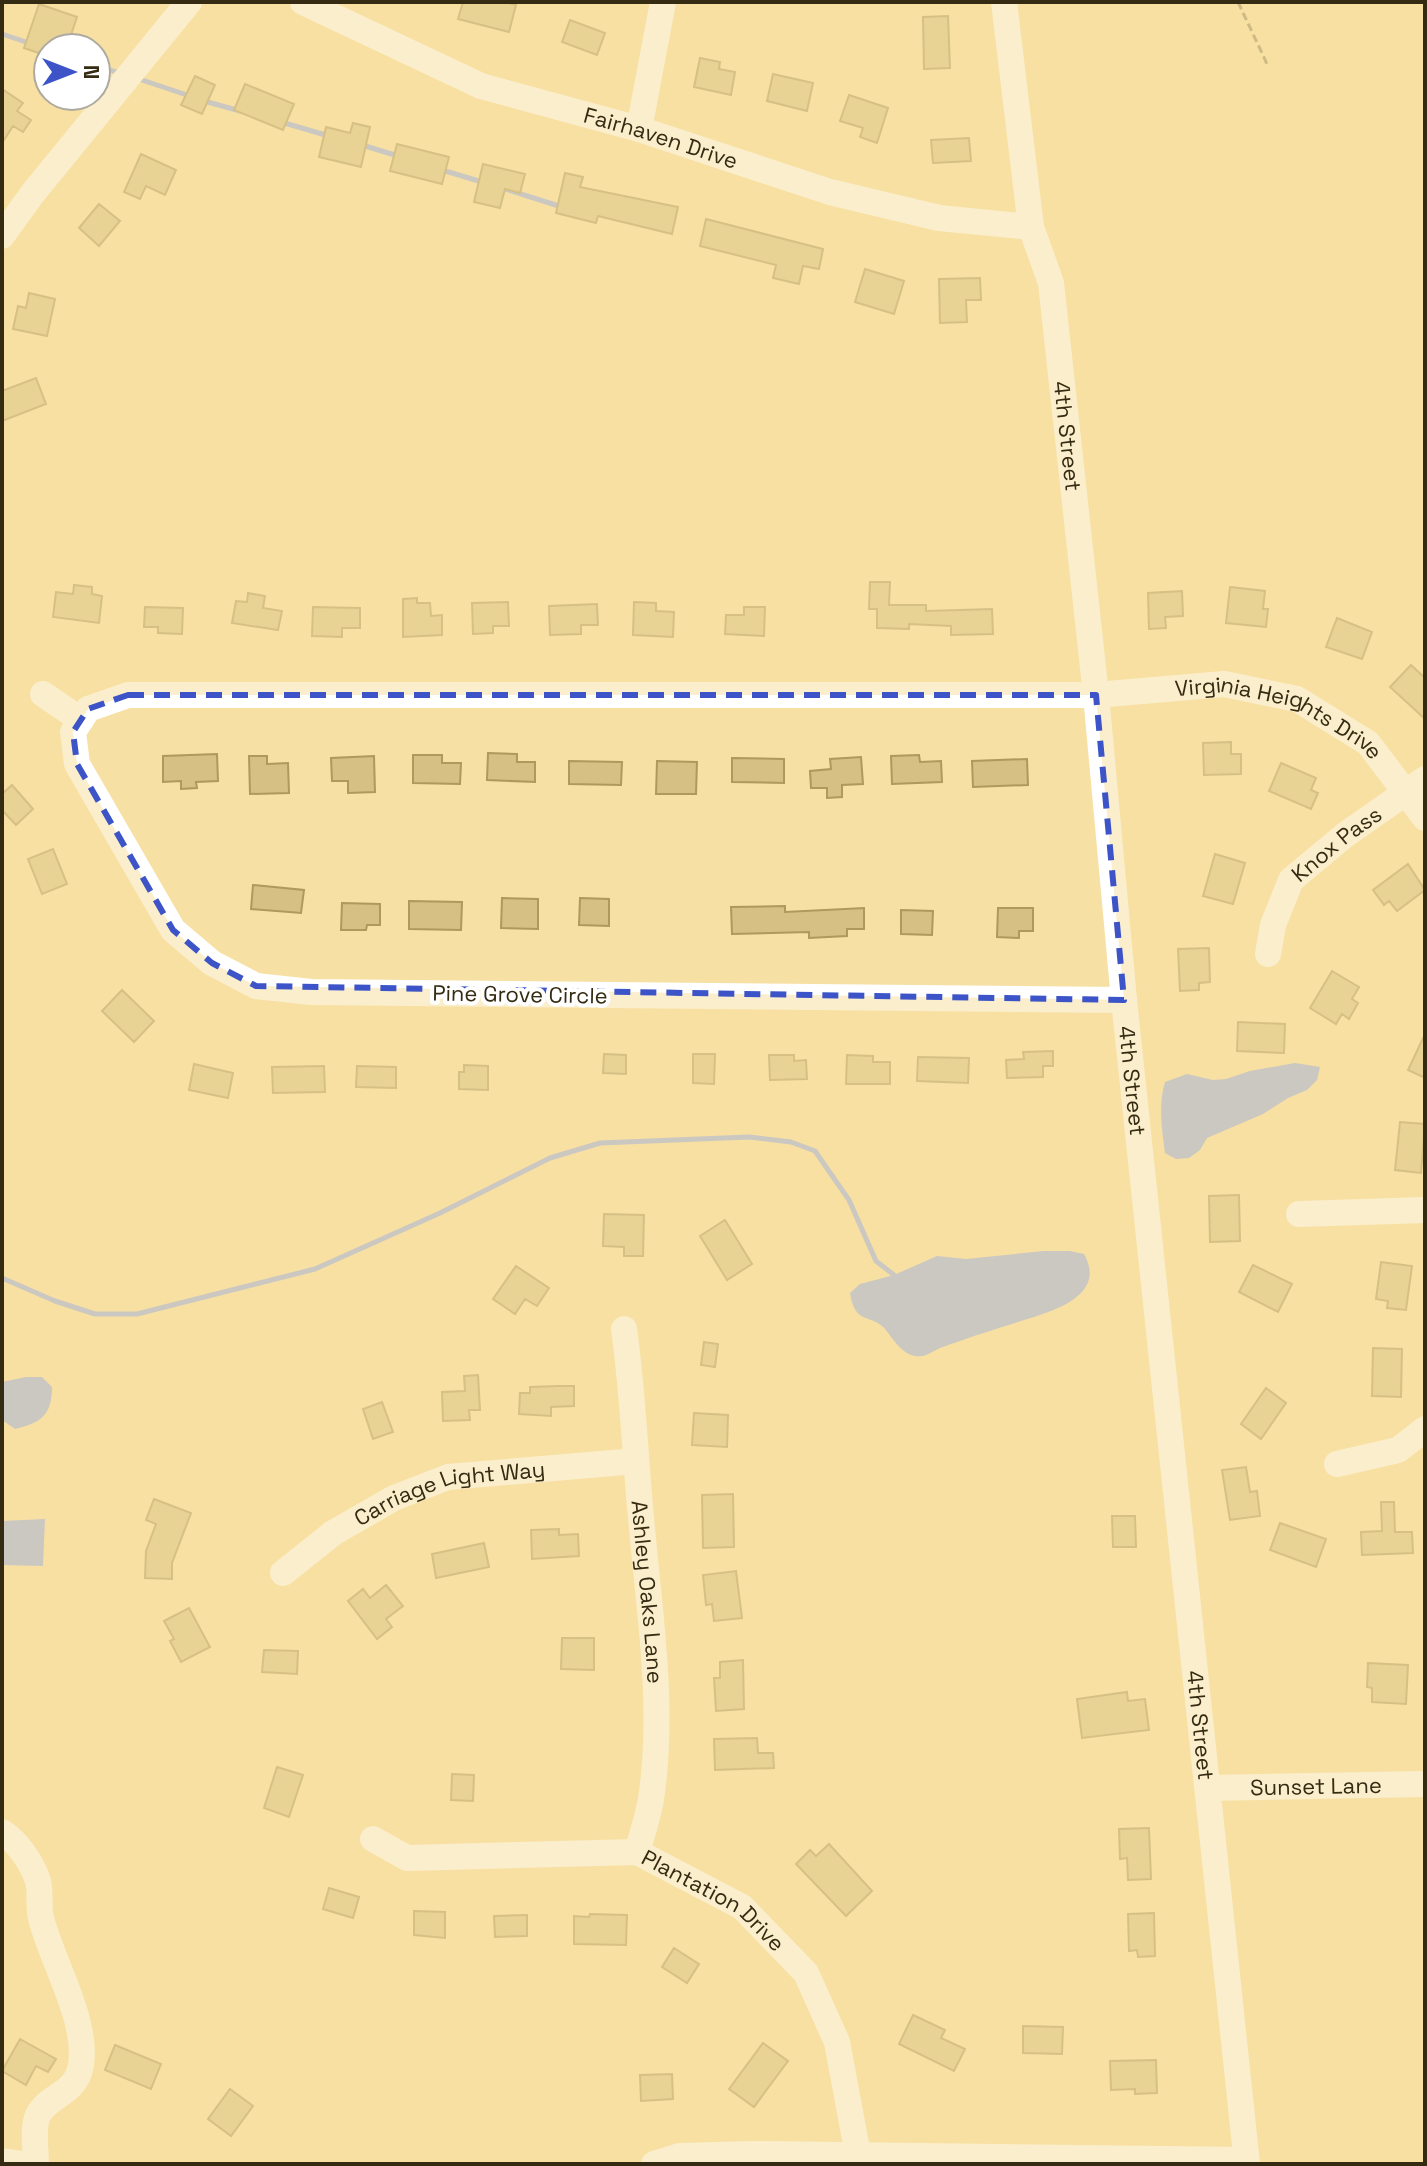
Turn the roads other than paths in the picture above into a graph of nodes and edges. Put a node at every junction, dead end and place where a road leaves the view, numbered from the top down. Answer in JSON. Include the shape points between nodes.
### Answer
{"nodes":[{"id":1,"x":189,"y":2,"type":"edge"},
{"id":2,"x":303,"y":2,"type":"edge"},
{"id":3,"x":663,"y":2,"type":"edge"},
{"id":4,"x":1004,"y":2,"type":"edge"},
{"id":5,"x":639,"y":129,"type":"junction"},
{"id":6,"x":1031,"y":227,"type":"junction"},
{"id":7,"x":2,"y":236,"type":"edge"},
{"id":8,"x":43,"y":694,"type":"dead end"},
{"id":9,"x":1096,"y":695,"type":"junction"},
{"id":10,"x":81,"y":720,"type":"junction"},
{"id":11,"x":1416,"y":786,"type":"edge"},
{"id":12,"x":1425,"y":818,"type":"edge"},
{"id":13,"x":1268,"y":954,"type":"dead end"},
{"id":14,"x":1124,"y":1000,"type":"junction"},
{"id":15,"x":1425,"y":1210,"type":"edge"},
{"id":16,"x":1299,"y":1214,"type":"dead end"},
{"id":17,"x":624,"y":1329,"type":"dead end"},
{"id":18,"x":1425,"y":1429,"type":"edge"},
{"id":19,"x":636,"y":1461,"type":"junction"},
{"id":20,"x":1337,"y":1464,"type":"dead end"},
{"id":21,"x":283,"y":1573,"type":"dead end"},
{"id":22,"x":1425,"y":1784,"type":"edge"},
{"id":23,"x":1208,"y":1788,"type":"junction"},
{"id":24,"x":2,"y":1832,"type":"edge"},
{"id":25,"x":373,"y":1839,"type":"dead end"},
{"id":26,"x":637,"y":1852,"type":"junction"},
{"id":27,"x":858,"y":2155,"type":"junction"},
{"id":28,"x":2,"y":2161,"type":"edge"},
{"id":29,"x":1247,"y":2162,"type":"edge"},
{"id":30,"x":23,"y":2164,"type":"edge"},
{"id":31,"x":36,"y":2164,"type":"edge"},
{"id":32,"x":654,"y":2164,"type":"edge"}],
"edges":[{"from":1,"to":7,"type":"street"},
{"from":2,"to":5,"type":"street","name":"Fairhaven Drive","via":[[481,86]]},
{"from":3,"to":5,"type":"street"},
{"from":4,"to":6,"type":"street","name":"4th Street"},
{"from":5,"to":6,"type":"street","name":"Fairhaven Drive","via":[[830,192],[939,218]]},
{"from":6,"to":9,"type":"street","name":"4th Street","via":[[1051,283]]},
{"from":8,"to":10,"type":"street"},
{"from":9,"to":10,"type":"street","via":[[128,695],[88,709]]},
{"from":9,"to":11,"type":"street","name":"Virginia Heights Drive","via":[[1224,684],[1297,699],[1368,743]]},
{"from":9,"to":14,"type":"street","name":"4th Street"},
{"from":10,"to":14,"type":"street","name":"Pine Grove Circle","via":[[73,732],[77,764],[173,930],[212,963],[256,986],[311,992]]},
{"from":11,"to":12,"type":"street","name":"Virginia Heights Drive"},
{"from":11,"to":13,"type":"street","name":"Knox Pass","via":[[1291,880]]},
{"from":14,"to":23,"type":"street","name":"4th Street"},
{"from":15,"to":16,"type":"street"},
{"from":17,"to":19,"type":"street","name":"Ashley Oaks Lane"},
{"from":18,"to":20,"type":"street","via":[[1398,1450]]},
{"from":19,"to":21,"type":"street","name":"Carriage Light Way","via":[[448,1477],[394,1498],[333,1533]]},
{"from":19,"to":26,"type":"street","name":"Ashley Oaks Lane","via":[[655,1677],[651,1799]]},
{"from":22,"to":23,"type":"street","name":"Sunset Lane"},
{"from":23,"to":29,"type":"street","name":"4th Street"},
{"from":24,"to":31,"type":"street","via":[[20,1848],[38,1883],[40,1915],[82,2048],[77,2078],[38,2116]]},
{"from":25,"to":26,"type":"street","name":"Plantation Drive","via":[[407,1858]]},
{"from":26,"to":27,"type":"street","name":"Plantation Drive","via":[[742,1907],[806,1973],[837,2042]]},
{"from":27,"to":29,"type":"street"},
{"from":27,"to":32,"type":"street","via":[[680,2156]]},
{"from":28,"to":30,"type":"street"}]}
